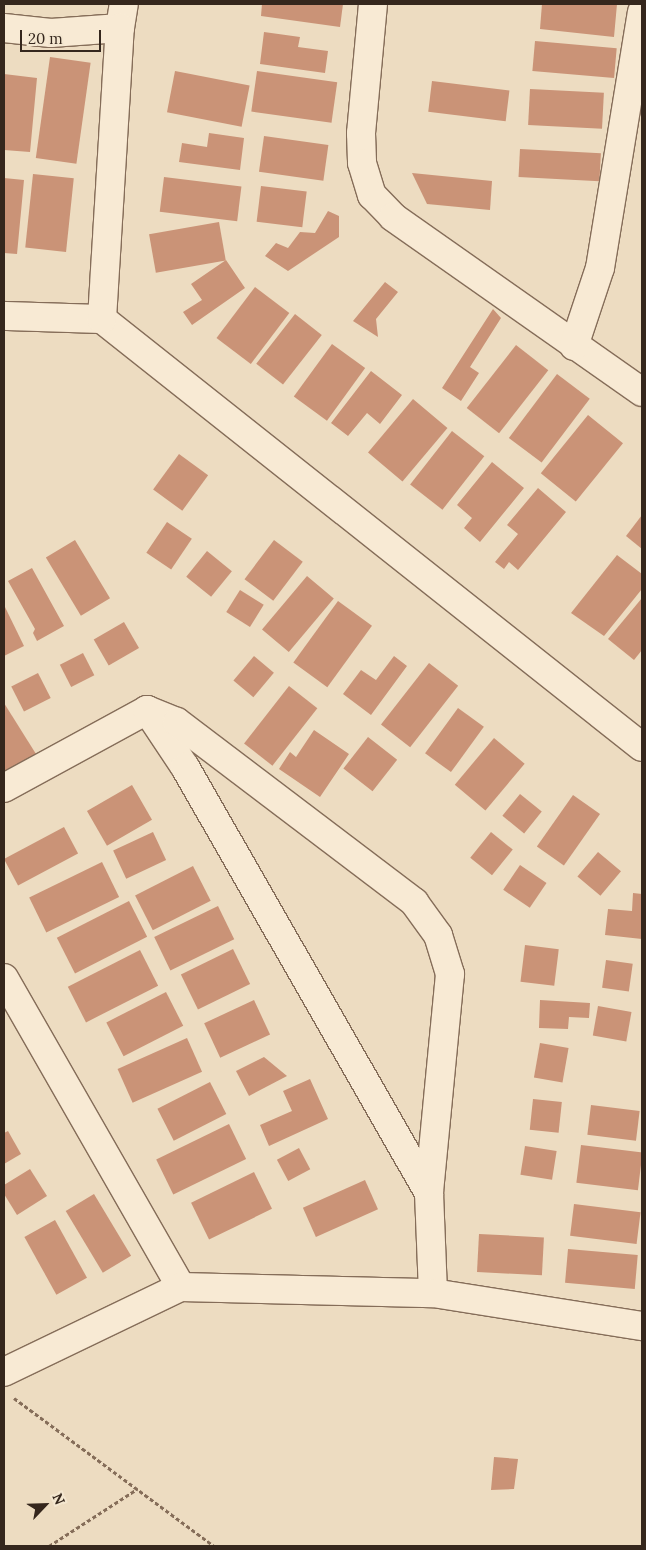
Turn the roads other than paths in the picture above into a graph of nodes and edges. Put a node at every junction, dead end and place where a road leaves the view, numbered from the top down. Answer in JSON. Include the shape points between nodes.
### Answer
{"nodes":[{"id":1,"x":373,"y":4,"type":"edge"},
{"id":2,"x":642,"y":12,"type":"edge"},
{"id":3,"x":122,"y":16,"type":"edge"},
{"id":4,"x":4,"y":28,"type":"edge"},
{"id":5,"x":4,"y":316,"type":"edge"},
{"id":6,"x":102,"y":319,"type":"junction"},
{"id":7,"x":574,"y":346,"type":"junction"},
{"id":8,"x":642,"y":392,"type":"edge"},
{"id":9,"x":147,"y":710,"type":"junction"},
{"id":10,"x":642,"y":747,"type":"edge"},
{"id":11,"x":4,"y":788,"type":"edge"},
{"id":12,"x":4,"y":978,"type":"edge"},
{"id":13,"x":429,"y":1193,"type":"junction"},
{"id":14,"x":182,"y":1287,"type":"junction"},
{"id":15,"x":433,"y":1293,"type":"junction"},
{"id":16,"x":642,"y":1326,"type":"edge"},
{"id":17,"x":8,"y":1384,"type":"edge"}],
"edges":[{"from":1,"to":7,"type":"street","via":[[361,133],[362,163],[372,195],[393,217]]},
{"from":2,"to":7,"type":"street","via":[[600,268]]},
{"from":3,"to":4,"type":"street","via":[[51,33]]},
{"from":3,"to":6,"type":"street"},
{"from":5,"to":6,"type":"street"},
{"from":6,"to":10,"type":"street"},
{"from":7,"to":8,"type":"street"},
{"from":9,"to":11,"type":"street"},
{"from":9,"to":13,"type":"street","via":[[185,767]]},
{"from":9,"to":13,"type":"street","via":[[177,722],[414,902],[438,935],[450,974]]},
{"from":12,"to":14,"type":"street"},
{"from":13,"to":15,"type":"street"},
{"from":14,"to":15,"type":"street"},
{"from":14,"to":17,"type":"street"},
{"from":15,"to":16,"type":"street"}]}
